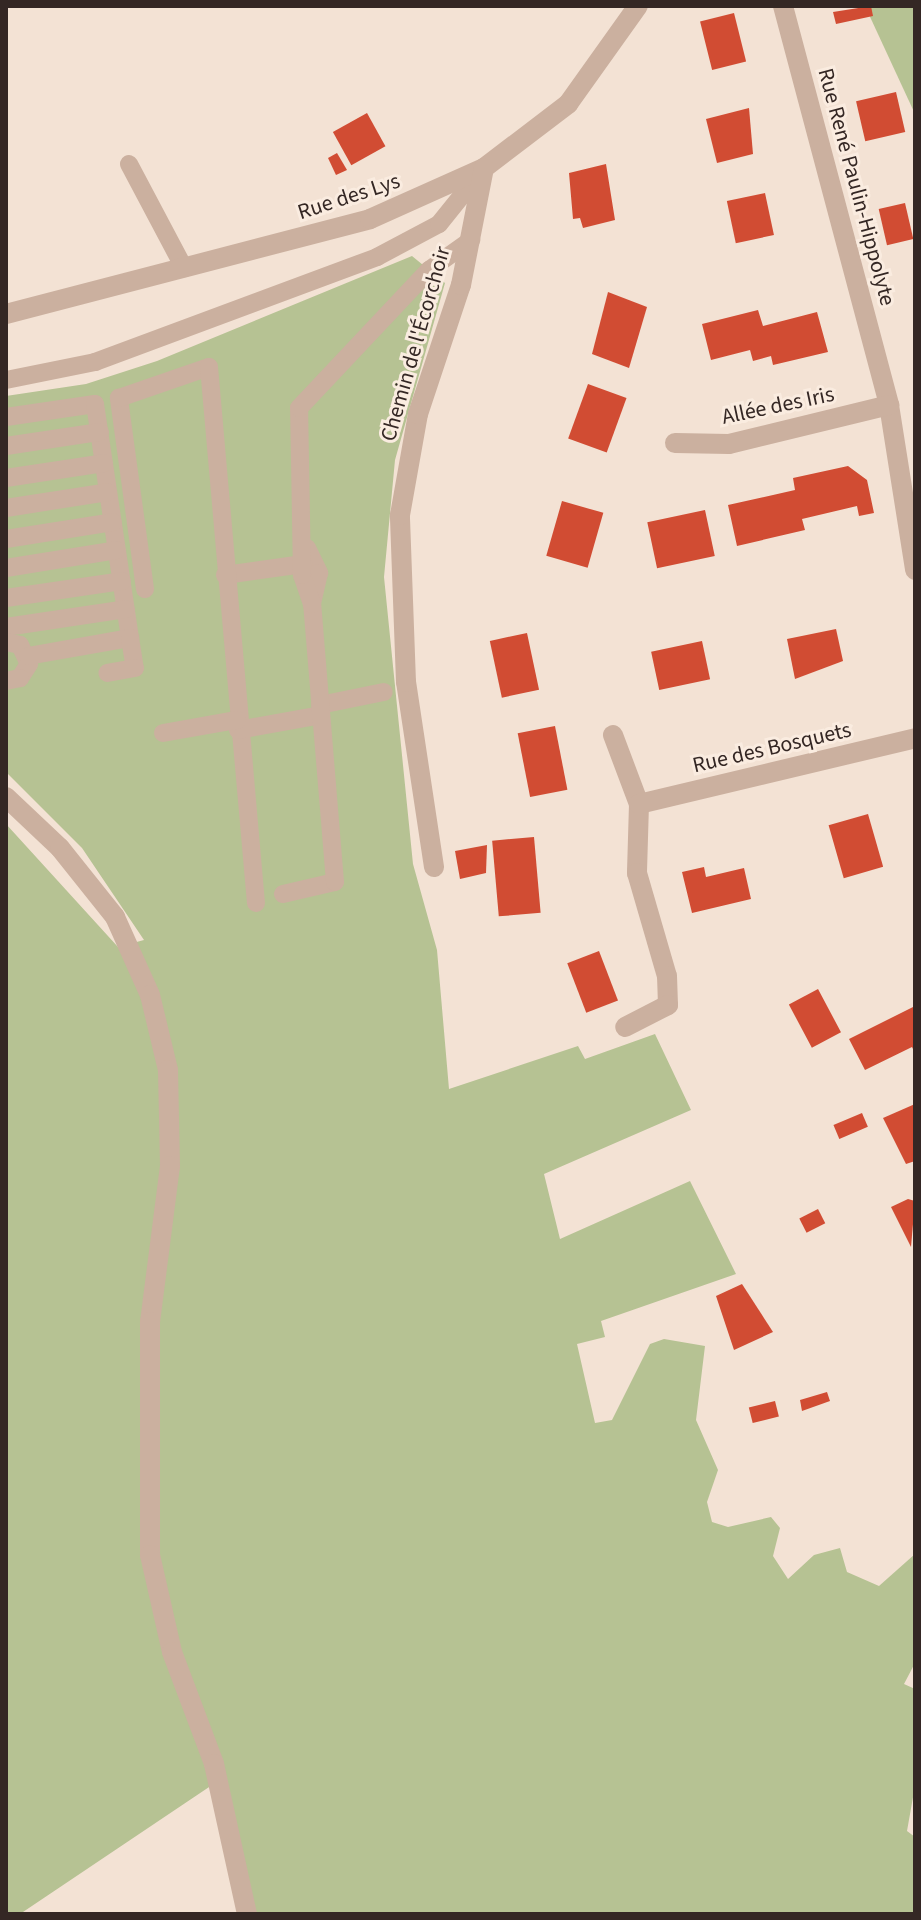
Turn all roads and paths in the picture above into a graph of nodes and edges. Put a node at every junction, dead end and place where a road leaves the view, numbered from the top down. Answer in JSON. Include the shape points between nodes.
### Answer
{"nodes":[{"id":1,"x":638,"y":6,"type":"edge"},
{"id":2,"x":783,"y":6,"type":"edge"},
{"id":3,"x":129,"y":164,"type":"dead end"},
{"id":4,"x":484,"y":168,"type":"junction"},
{"id":5,"x":471,"y":240,"type":"junction"},
{"id":6,"x":184,"y":268,"type":"junction"},
{"id":7,"x":6,"y":314,"type":"edge"},
{"id":8,"x":6,"y":380,"type":"edge"},
{"id":9,"x":889,"y":405,"type":"junction"},
{"id":10,"x":6,"y":417,"type":"edge"},
{"id":11,"x":100,"y":432,"type":"junction"},
{"id":12,"x":675,"y":443,"type":"dead end"},
{"id":13,"x":6,"y":446,"type":"edge"},
{"id":14,"x":104,"y":463,"type":"junction"},
{"id":15,"x":6,"y":478,"type":"edge"},
{"id":16,"x":108,"y":492,"type":"junction"},
{"id":17,"x":6,"y":508,"type":"edge"},
{"id":18,"x":113,"y":522,"type":"junction"},
{"id":19,"x":6,"y":539,"type":"edge"},
{"id":20,"x":117,"y":550,"type":"junction"},
{"id":21,"x":305,"y":556,"type":"junction"},
{"id":22,"x":6,"y":568,"type":"edge"},
{"id":23,"x":915,"y":570,"type":"edge"},
{"id":24,"x":225,"y":575,"type":"junction"},
{"id":25,"x":122,"y":581,"type":"junction"},
{"id":26,"x":145,"y":589,"type":"dead end"},
{"id":27,"x":6,"y":598,"type":"edge"},
{"id":28,"x":126,"y":609,"type":"junction"},
{"id":29,"x":6,"y":627,"type":"edge"},
{"id":30,"x":130,"y":638,"type":"junction"},
{"id":31,"x":6,"y":642,"type":"edge"},
{"id":32,"x":28,"y":656,"type":"junction"},
{"id":33,"x":107,"y":673,"type":"dead end"},
{"id":34,"x":6,"y":681,"type":"edge"},
{"id":35,"x":384,"y":692,"type":"dead end"},
{"id":36,"x":321,"y":710,"type":"junction"},
{"id":37,"x":237,"y":725,"type":"junction"},
{"id":38,"x":163,"y":733,"type":"dead end"},
{"id":39,"x":613,"y":735,"type":"dead end"},
{"id":40,"x":915,"y":738,"type":"edge"},
{"id":41,"x":6,"y":797,"type":"edge"},
{"id":42,"x":639,"y":804,"type":"junction"},
{"id":43,"x":434,"y":867,"type":"dead end"},
{"id":44,"x":283,"y":894,"type":"dead end"},
{"id":45,"x":256,"y":903,"type":"dead end"},
{"id":46,"x":625,"y":1027,"type":"dead end"},
{"id":47,"x":247,"y":1914,"type":"edge"}],
"edges":[{"from":1,"to":4,"type":"street","name":"Rue des Lys","via":[[568,104]]},
{"from":2,"to":9,"type":"street","name":"Rue René Paulin-Hippolyte"},
{"from":3,"to":6,"type":"lane"},
{"from":4,"to":5,"type":"street","name":"Chemin de l'Écorchoir"},
{"from":4,"to":6,"type":"street","name":"Rue des Lys","via":[[370,219]]},
{"from":4,"to":8,"type":"lane","via":[[439,224],[377,257],[95,362]]},
{"from":5,"to":21,"type":"lane","via":[[429,270],[299,408]]},
{"from":5,"to":43,"type":"street","name":"Chemin de l'Écorchoir","via":[[418,414],[400,515],[406,682]]},
{"from":6,"to":7,"type":"street","name":"Rue des Lys"},
{"from":9,"to":12,"type":"street","name":"Allée des Iris","via":[[729,444]]},
{"from":9,"to":23,"type":"street","name":"Rue René Paulin-Hippolyte"},
{"from":10,"to":11,"type":"lane","via":[[95,404]]},
{"from":11,"to":13,"type":"lane"},
{"from":11,"to":14,"type":"lane"},
{"from":14,"to":15,"type":"lane"},
{"from":14,"to":16,"type":"lane"},
{"from":16,"to":17,"type":"lane"},
{"from":16,"to":18,"type":"lane"},
{"from":18,"to":19,"type":"lane"},
{"from":18,"to":20,"type":"lane"},
{"from":20,"to":22,"type":"lane"},
{"from":20,"to":25,"type":"lane"},
{"from":21,"to":24,"type":"lane"},
{"from":21,"to":36,"type":"lane"},
{"from":24,"to":26,"type":"lane","via":[[209,367],[119,398]]},
{"from":24,"to":37,"type":"lane"},
{"from":25,"to":27,"type":"lane"},
{"from":25,"to":28,"type":"lane"},
{"from":28,"to":29,"type":"lane"},
{"from":28,"to":30,"type":"lane"},
{"from":30,"to":32,"type":"lane"},
{"from":30,"to":33,"type":"lane","via":[[135,668]]},
{"from":31,"to":32,"type":"lane"},
{"from":32,"to":34,"type":"lane","via":[[26,673]]},
{"from":35,"to":36,"type":"lane"},
{"from":36,"to":37,"type":"lane"},
{"from":36,"to":44,"type":"lane","via":[[335,882]]},
{"from":37,"to":38,"type":"lane"},
{"from":37,"to":45,"type":"lane"},
{"from":39,"to":42,"type":"street"},
{"from":40,"to":42,"type":"street","name":"Rue des Bosquets"},
{"from":41,"to":47,"type":"street","via":[[60,848],[115,917],[150,995],[168,1070],[170,1166],[150,1322],[150,1555],[172,1652],[214,1764]]},
{"from":42,"to":46,"type":"street","via":[[637,873],[668,1005]]}]}
